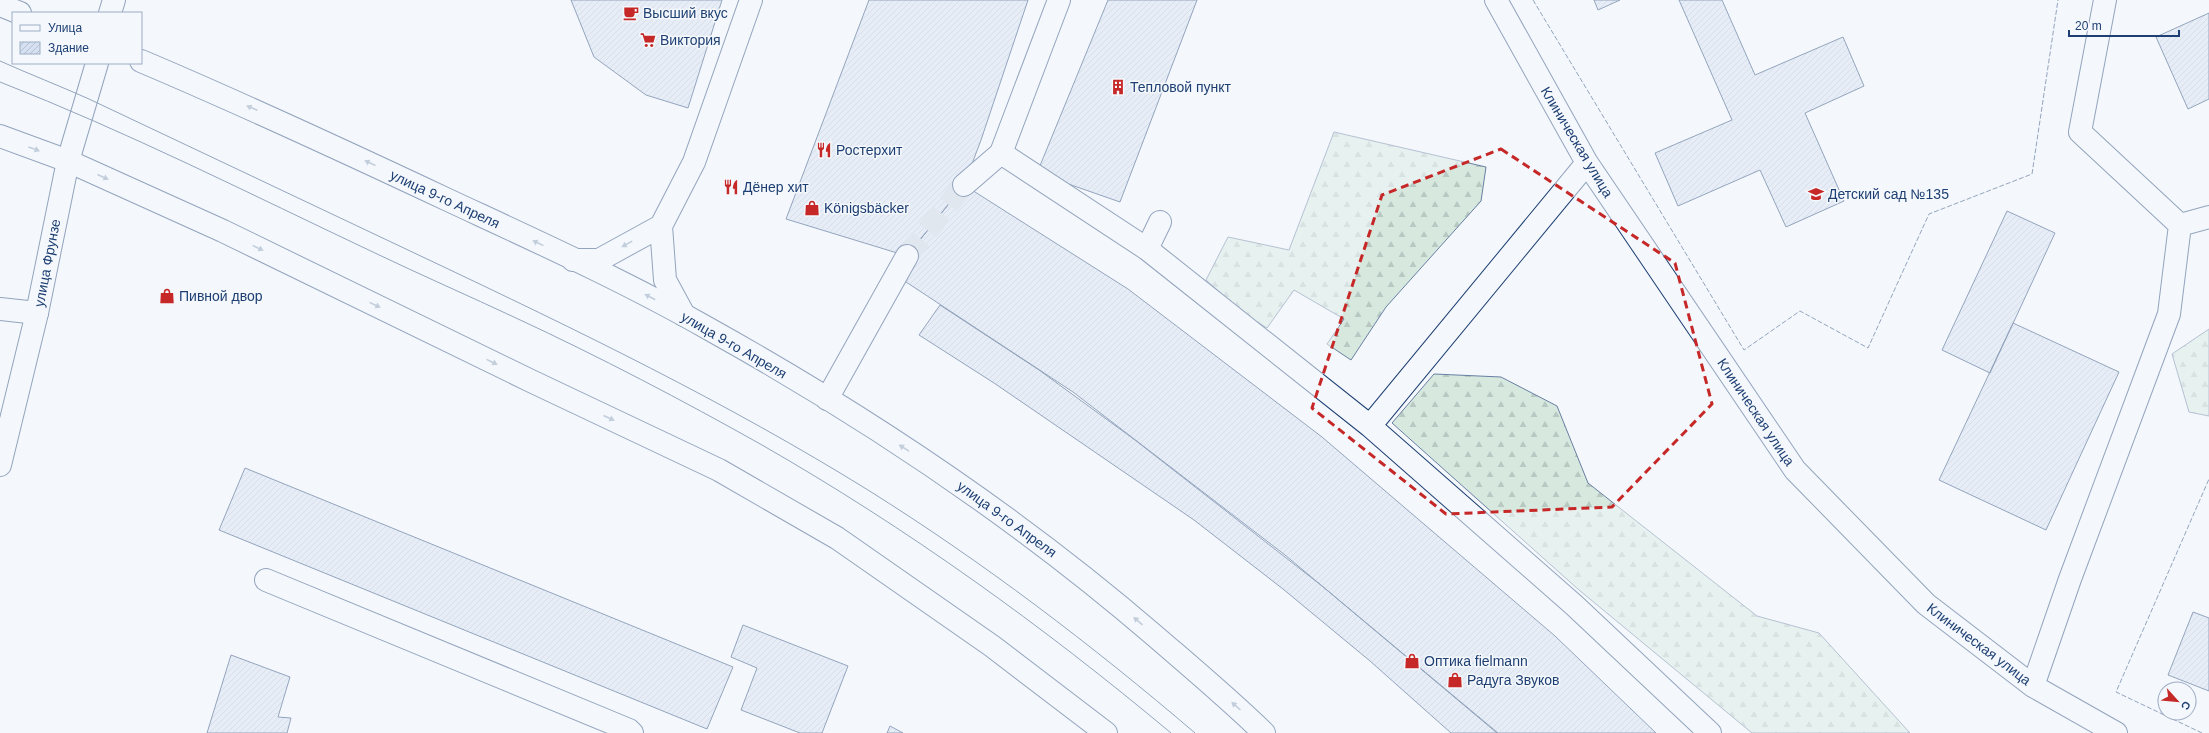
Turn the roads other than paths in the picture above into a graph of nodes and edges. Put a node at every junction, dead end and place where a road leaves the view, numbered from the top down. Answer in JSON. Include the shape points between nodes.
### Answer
{"nodes":[{"id":1,"x":114,"y":0,"type":"edge"},
{"id":2,"x":751,"y":0,"type":"edge"},
{"id":3,"x":1060,"y":0,"type":"edge"},
{"id":4,"x":1496,"y":0,"type":"edge"},
{"id":5,"x":2105,"y":0,"type":"edge"},
{"id":6,"x":0,"y":5,"type":"edge"},
{"id":7,"x":18,"y":12,"type":"edge"},
{"id":8,"x":110,"y":12,"type":"edge"},
{"id":9,"x":142,"y":61,"type":"edge"},
{"id":10,"x":97,"y":64,"type":"edge"},
{"id":11,"x":0,"y":136,"type":"edge"},
{"id":12,"x":1001,"y":153,"type":"junction"},
{"id":13,"x":68,"y":161,"type":"junction"},
{"id":14,"x":1587,"y":163,"type":"junction"},
{"id":15,"x":964,"y":185,"type":"tunnel mouth"},
{"id":16,"x":2209,"y":216,"type":"edge"},
{"id":17,"x":1160,"y":222,"type":"dead end"},
{"id":18,"x":2180,"y":225,"type":"junction"},
{"id":19,"x":661,"y":226,"type":"junction"},
{"id":20,"x":1147,"y":249,"type":"junction"},
{"id":21,"x":907,"y":256,"type":"tunnel mouth"},
{"id":22,"x":573,"y":260,"type":"junction"},
{"id":23,"x":0,"y":310,"type":"edge"},
{"id":24,"x":37,"y":312,"type":"junction"},
{"id":25,"x":684,"y":316,"type":"junction"},
{"id":26,"x":826,"y":399,"type":"junction"},
{"id":27,"x":1370,"y":426,"type":"junction"},
{"id":28,"x":0,"y":465,"type":"edge"},
{"id":29,"x":266,"y":580,"type":"dead end"},
{"id":30,"x":2033,"y":686,"type":"junction"},
{"id":31,"x":2103,"y":730,"type":"edge"},
{"id":32,"x":632,"y":733,"type":"edge"},
{"id":33,"x":1106,"y":733,"type":"edge"},
{"id":34,"x":1264,"y":733,"type":"edge"},
{"id":35,"x":1710,"y":733,"type":"edge"}],
"edges":[{"from":1,"to":8,"type":"main road"},
{"from":2,"to":19,"type":"main road","via":[[694,162]]},
{"from":3,"to":12,"type":"main road"},
{"from":4,"to":14,"type":"main road","name":"Клиническая улица"},
{"from":5,"to":18,"type":"main road","via":[[2080,132]]},
{"from":6,"to":7,"type":"main road"},
{"from":22,"to":9,"type":"main road","name":"улица 9-го Апреля","one_way":true,"via":[[274,118]]},
{"from":10,"to":13,"type":"main road","name":"улица Фрунзе"},
{"from":11,"to":13,"type":"main road","one_way":true},
{"from":12,"to":15,"type":"main road"},
{"from":12,"to":20,"type":"main road"},
{"from":13,"to":24,"type":"main road","name":"улица Фрунзе"},
{"from":13,"to":33,"type":"main road","one_way":true,"via":[[223,231],[719,470],[837,538],[992,646]]},
{"from":14,"to":27,"type":"main road"},
{"from":14,"to":30,"type":"main road","name":"Клиническая улица","via":[[1795,470],[1926,604]]},
{"from":16,"to":18,"type":"main road"},
{"from":17,"to":20,"type":"main road"},
{"from":18,"to":30,"type":"main road","via":[[2169,314]]},
{"from":19,"to":22,"type":"main road","one_way":true,"via":[[599,260]]},
{"from":19,"to":25,"type":"main road","via":[[665,280]]},
{"from":20,"to":27,"type":"main road"},
{"from":21,"to":26,"type":"main road"},
{"from":25,"to":22,"type":"main road","name":"улица 9-го Апреля","one_way":true},
{"from":23,"to":24,"type":"main road"},
{"from":24,"to":28,"type":"main road","name":"улица Фрунзе"},
{"from":25,"to":26,"type":"main road","name":"улица 9-го Апреля"},
{"from":34,"to":26,"type":"main road","name":"улица 9-го Апреля","one_way":true,"via":[[1238,707],[1096,585],[1015,523],[937,469]]},
{"from":27,"to":35,"type":"main road","via":[[1574,605]]},
{"from":29,"to":32,"type":"main road"},
{"from":30,"to":31,"type":"main road","name":"Клиническая улица"}]}
